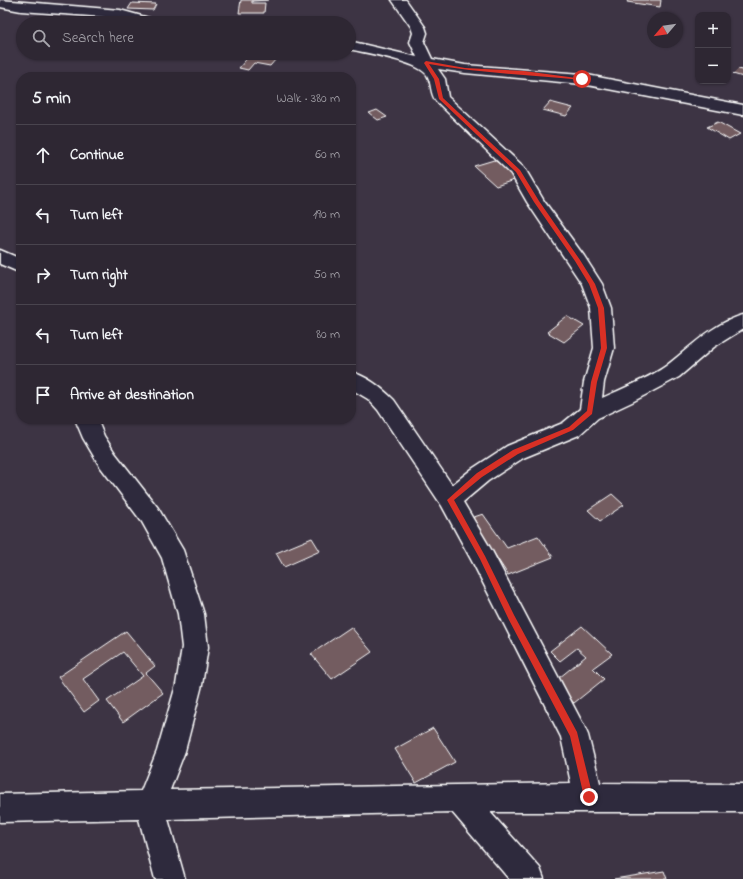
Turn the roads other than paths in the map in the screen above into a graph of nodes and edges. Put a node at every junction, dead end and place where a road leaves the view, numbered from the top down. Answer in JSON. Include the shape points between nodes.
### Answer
{"nodes":[{"id":1,"x":399,"y":0,"type":"edge"},
{"id":2,"x":0,"y":3,"type":"edge"},
{"id":3,"x":127,"y":16,"type":"edge"},
{"id":4,"x":356,"y":46,"type":"edge"},
{"id":5,"x":422,"y":64,"type":"junction"},
{"id":6,"x":743,"y":110,"type":"edge"},
{"id":7,"x":0,"y":256,"type":"edge"},
{"id":8,"x":16,"y":264,"type":"edge"},
{"id":9,"x":743,"y":322,"type":"edge"},
{"id":10,"x":356,"y":382,"type":"edge"},
{"id":11,"x":590,"y":412,"type":"junction"},
{"id":12,"x":88,"y":424,"type":"edge"},
{"id":13,"x":450,"y":500,"type":"junction"},
{"id":14,"x":589,"y":797,"type":"junction"},
{"id":15,"x":459,"y":798,"type":"junction"},
{"id":16,"x":743,"y":798,"type":"edge"},
{"id":17,"x":150,"y":805,"type":"junction"},
{"id":18,"x":0,"y":808,"type":"edge"},
{"id":19,"x":170,"y":879,"type":"edge"},
{"id":20,"x":529,"y":879,"type":"edge"}],
"edges":[{"from":1,"to":5,"type":"street","via":[[418,27],[420,33],[417,42]]},
{"from":2,"to":3,"type":"street"},
{"from":4,"to":5,"type":"street"},
{"from":5,"to":6,"type":"street","via":[[582,79]]},
{"from":5,"to":11,"type":"street","via":[[436,79],[441,98],[518,171],[592,284],[601,308],[604,348],[594,382]]},
{"from":7,"to":8,"type":"street"},
{"from":9,"to":11,"type":"street","via":[[708,342],[672,372]]},
{"from":10,"to":13,"type":"street","via":[[375,394],[386,405]]},
{"from":11,"to":13,"type":"street","via":[[571,429],[515,452],[480,475]]},
{"from":12,"to":17,"type":"street","via":[[107,459],[150,515],[174,557],[191,614],[194,647],[189,685],[171,751]]},
{"from":13,"to":14,"type":"street","via":[[574,735]]},
{"from":14,"to":15,"type":"street"},
{"from":14,"to":16,"type":"street"},
{"from":15,"to":17,"type":"street"},
{"from":15,"to":20,"type":"street"},
{"from":17,"to":18,"type":"street"},
{"from":17,"to":19,"type":"street"}]}
